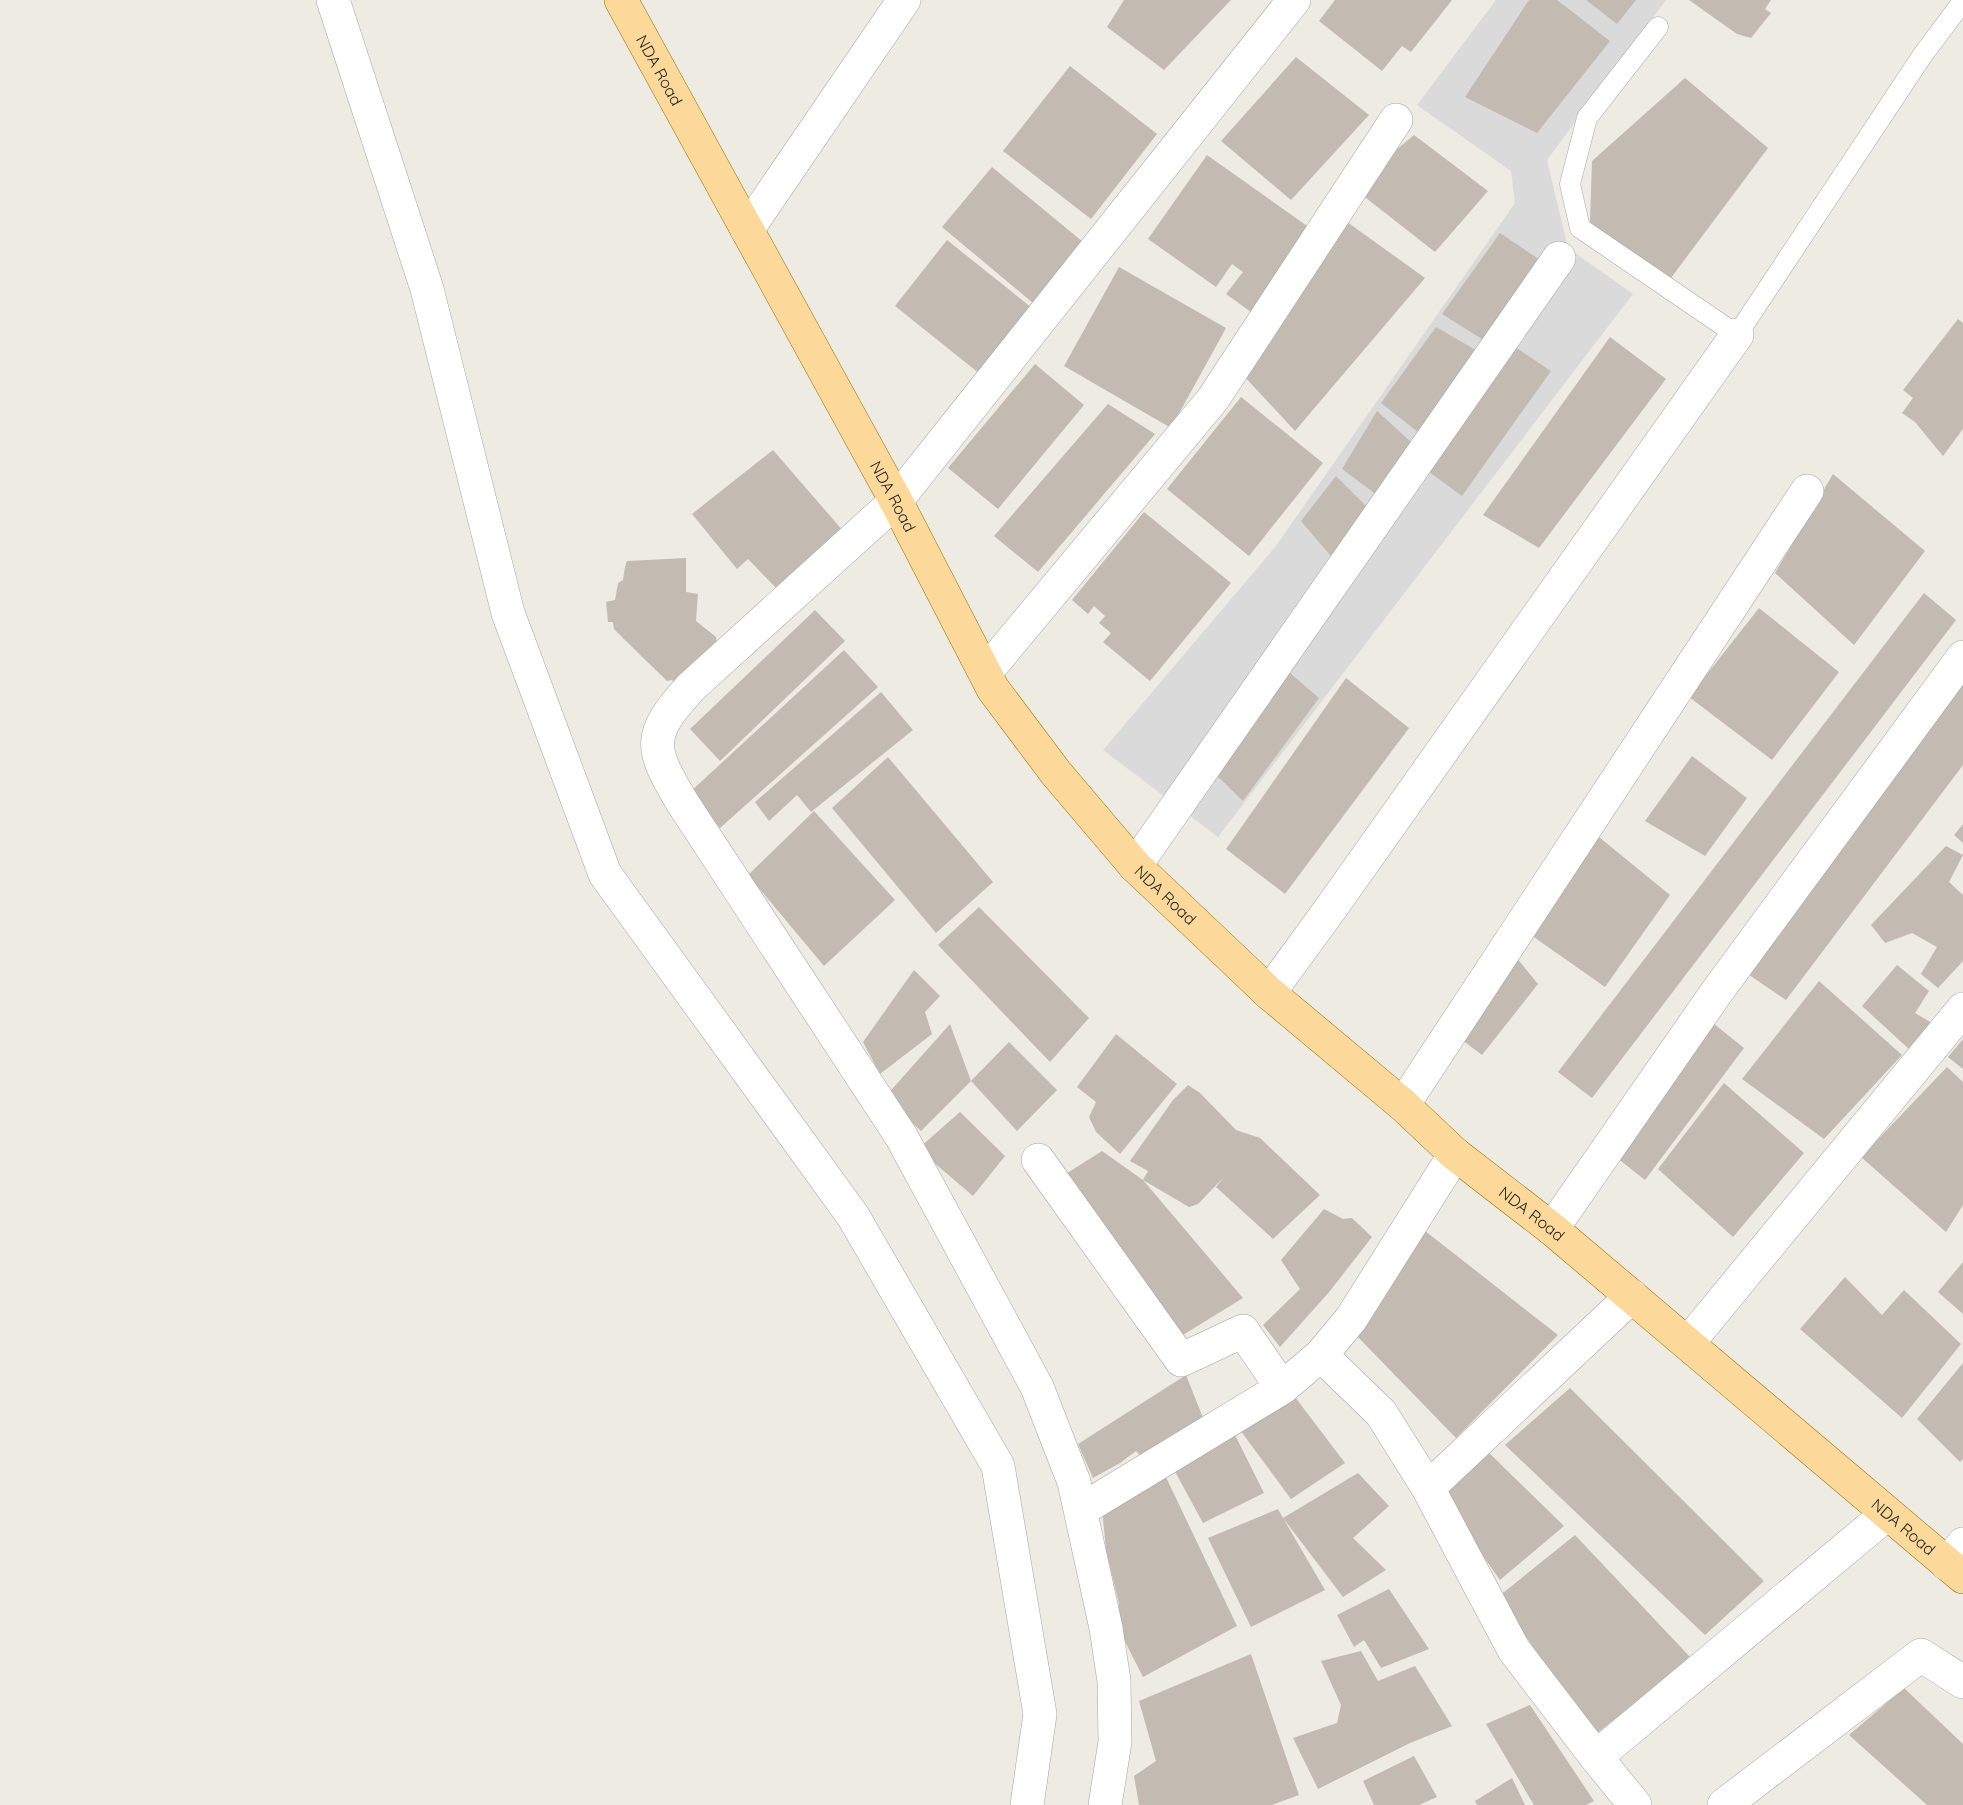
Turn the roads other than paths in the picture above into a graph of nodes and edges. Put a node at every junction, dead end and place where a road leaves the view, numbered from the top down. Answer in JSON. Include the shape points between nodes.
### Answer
{"nodes":[{"id":1,"x":333,"y":0,"type":"edge"},
{"id":2,"x":621,"y":0,"type":"edge"},
{"id":3,"x":904,"y":0,"type":"edge"},
{"id":4,"x":1294,"y":0,"type":"edge"},
{"id":5,"x":1963,"y":1,"type":"edge"},
{"id":6,"x":1658,"y":27,"type":"dead end"},
{"id":7,"x":1396,"y":120,"type":"dead end"},
{"id":8,"x":747,"y":230,"type":"junction"},
{"id":9,"x":1559,"y":258,"type":"dead end"},
{"id":10,"x":1737,"y":335,"type":"junction"},
{"id":11,"x":1807,"y":491,"type":"dead end"},
{"id":12,"x":896,"y":501,"type":"junction"},
{"id":13,"x":1963,"y":657,"type":"edge"},
{"id":14,"x":985,"y":673,"type":"junction"},
{"id":15,"x":1135,"y":866,"type":"junction"},
{"id":16,"x":1269,"y":993,"type":"junction"},
{"id":17,"x":1963,"y":1009,"type":"edge"},
{"id":18,"x":1403,"y":1105,"type":"junction"},
{"id":19,"x":1455,"y":1154,"type":"junction"},
{"id":20,"x":1038,"y":1161,"type":"dead end"},
{"id":21,"x":1552,"y":1229,"type":"junction"},
{"id":22,"x":1632,"y":1296,"type":"junction"},
{"id":23,"x":1688,"y":1343,"type":"junction"},
{"id":24,"x":1322,"y":1354,"type":"junction"},
{"id":25,"x":1282,"y":1388,"type":"junction"},
{"id":26,"x":1428,"y":1488,"type":"junction"},
{"id":27,"x":1081,"y":1510,"type":"junction"},
{"id":28,"x":1887,"y":1514,"type":"junction"},
{"id":29,"x":1958,"y":1562,"type":"edge"},
{"id":30,"x":1963,"y":1682,"type":"edge"},
{"id":31,"x":1596,"y":1757,"type":"junction"},
{"id":32,"x":1027,"y":1805,"type":"edge"},
{"id":33,"x":1106,"y":1805,"type":"edge"},
{"id":34,"x":1635,"y":1805,"type":"edge"},
{"id":35,"x":1724,"y":1805,"type":"edge"}],
"edges":[{"from":1,"to":32,"type":"street","via":[[427,289],[508,613],[605,874],[853,1216],[998,1466],[1040,1714]]},
{"from":2,"to":8,"type":"main road","name":"NDA Road"},
{"from":3,"to":8,"type":"street"},
{"from":4,"to":12,"type":"street"},
{"from":5,"to":10,"type":"lane","via":[[1922,56]]},
{"from":6,"to":10,"type":"lane","via":[[1587,118],[1570,184],[1580,228]]},
{"from":7,"to":14,"type":"street","via":[[1213,399]]},
{"from":8,"to":12,"type":"main road","name":"NDA Road"},
{"from":9,"to":15,"type":"street"},
{"from":10,"to":16,"type":"street"},
{"from":11,"to":18,"type":"street"},
{"from":12,"to":14,"type":"main road","name":"NDA Road"},
{"from":12,"to":27,"type":"street","via":[[691,687],[660,726],[657,749],[665,774],[682,802],[901,1136],[1037,1387]]},
{"from":13,"to":21,"type":"street","via":[[1716,993]]},
{"from":14,"to":15,"type":"main road","name":"NDA Road","via":[[1056,773]]},
{"from":15,"to":16,"type":"main road","name":"NDA Road"},
{"from":16,"to":18,"type":"main road","name":"NDA Road"},
{"from":17,"to":23,"type":"street"},
{"from":18,"to":19,"type":"main road","name":"NDA Road"},
{"from":19,"to":21,"type":"main road","name":"NDA Road"},
{"from":19,"to":24,"type":"street","via":[[1352,1319]]},
{"from":20,"to":25,"type":"street","via":[[1181,1360],[1243,1331]]},
{"from":21,"to":22,"type":"main road","name":"NDA Road"},
{"from":22,"to":23,"type":"main road","name":"NDA Road"},
{"from":22,"to":26,"type":"street"},
{"from":23,"to":28,"type":"main road","name":"NDA Road"},
{"from":24,"to":25,"type":"street"},
{"from":24,"to":26,"type":"street","via":[[1381,1413]]},
{"from":25,"to":27,"type":"street"},
{"from":26,"to":31,"type":"street","via":[[1514,1650]]},
{"from":27,"to":33,"type":"street","via":[[1114,1682],[1115,1743]]},
{"from":28,"to":29,"type":"main road","name":"NDA Road"},
{"from":28,"to":31,"type":"street"},
{"from":30,"to":35,"type":"street","via":[[1921,1655]]},
{"from":31,"to":34,"type":"street"}]}
